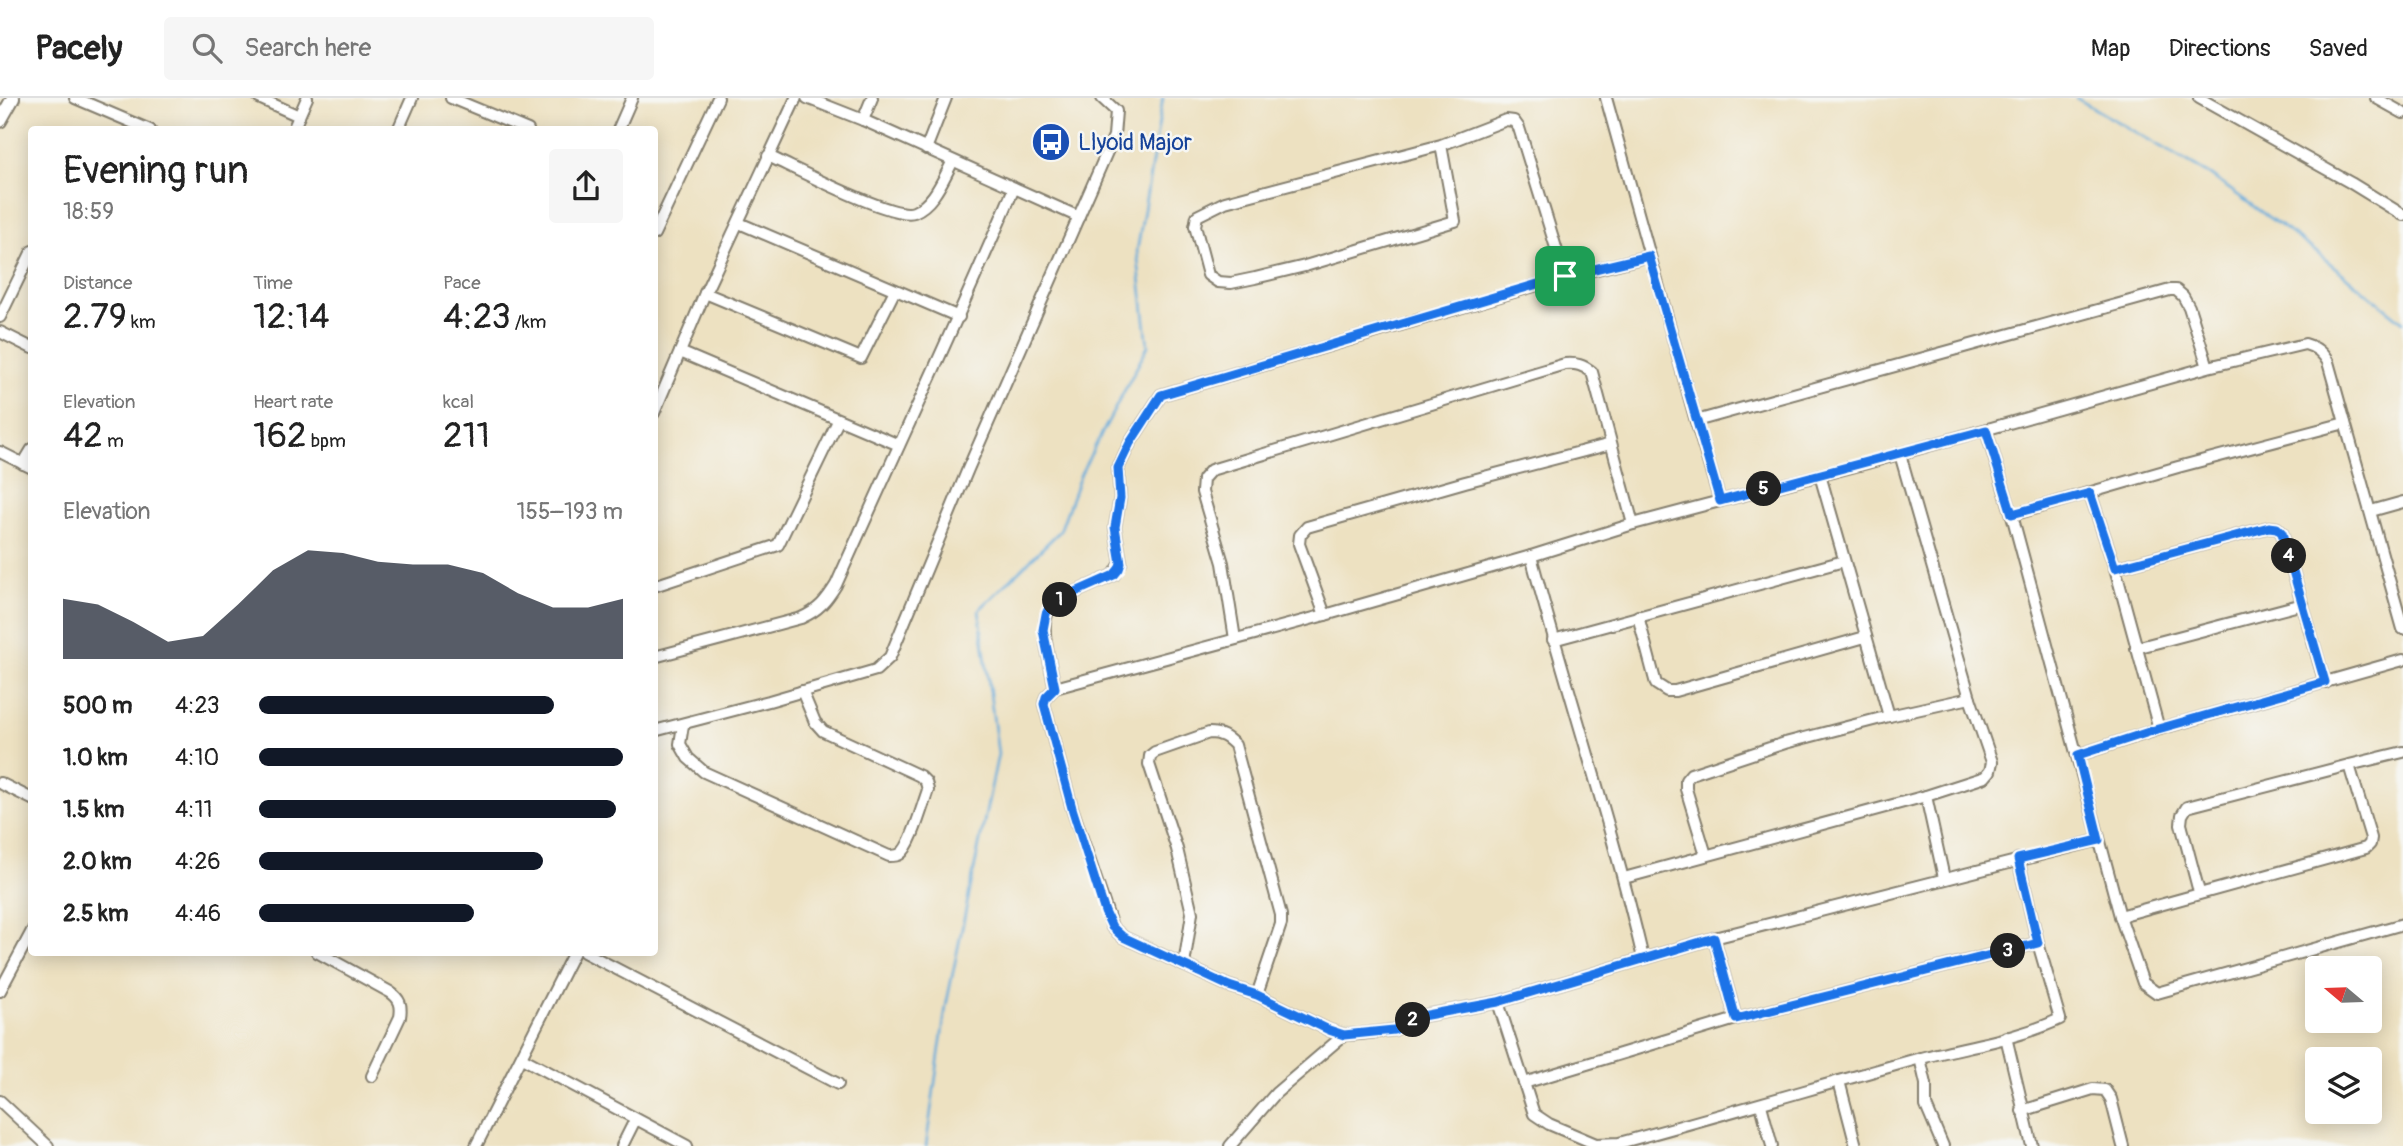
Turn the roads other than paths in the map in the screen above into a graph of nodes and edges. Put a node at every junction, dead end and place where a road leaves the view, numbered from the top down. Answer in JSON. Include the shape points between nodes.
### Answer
{"nodes":[{"id":1,"x":13,"y":98,"type":"edge"},
{"id":2,"x":75,"y":98,"type":"edge"},
{"id":3,"x":259,"y":98,"type":"edge"},
{"id":4,"x":307,"y":98,"type":"edge"},
{"id":5,"x":412,"y":98,"type":"edge"},
{"id":6,"x":451,"y":98,"type":"edge"},
{"id":7,"x":632,"y":98,"type":"edge"},
{"id":8,"x":718,"y":98,"type":"edge"},
{"id":9,"x":796,"y":98,"type":"edge"},
{"id":10,"x":807,"y":98,"type":"edge"},
{"id":11,"x":872,"y":98,"type":"edge"},
{"id":12,"x":946,"y":98,"type":"edge"},
{"id":13,"x":1102,"y":98,"type":"edge"},
{"id":14,"x":1606,"y":98,"type":"edge"},
{"id":15,"x":2199,"y":98,"type":"edge"},
{"id":16,"x":2376,"y":98,"type":"edge"},
{"id":17,"x":2403,"y":113,"type":"edge"},
{"id":18,"x":299,"y":116,"type":"junction"},
{"id":19,"x":863,"y":120,"type":"junction"},
{"id":20,"x":0,"y":121,"type":"edge"},
{"id":21,"x":141,"y":126,"type":"edge"},
{"id":22,"x":295,"y":126,"type":"edge"},
{"id":23,"x":400,"y":126,"type":"edge"},
{"id":24,"x":520,"y":126,"type":"edge"},
{"id":25,"x":620,"y":126,"type":"edge"},
{"id":26,"x":1441,"y":145,"type":"junction"},
{"id":27,"x":926,"y":149,"type":"junction"},
{"id":28,"x":768,"y":156,"type":"junction"},
{"id":29,"x":953,"y":161,"type":"junction"},
{"id":30,"x":1014,"y":188,"type":"junction"},
{"id":31,"x":2403,"y":215,"type":"edge"},
{"id":32,"x":1079,"y":217,"type":"junction"},
{"id":33,"x":739,"y":223,"type":"junction"},
{"id":34,"x":658,"y":226,"type":"edge"},
{"id":35,"x":1649,"y":256,"type":"junction"},
{"id":36,"x":28,"y":259,"type":"edge"},
{"id":37,"x":1565,"y":276,"type":"junction"},
{"id":38,"x":895,"y":290,"type":"junction"},
{"id":39,"x":705,"y":293,"type":"junction"},
{"id":40,"x":0,"y":317,"type":"edge"},
{"id":41,"x":959,"y":317,"type":"junction"},
{"id":42,"x":0,"y":332,"type":"edge"},
{"id":43,"x":28,"y":346,"type":"edge"},
{"id":44,"x":680,"y":352,"type":"junction"},
{"id":45,"x":2208,"y":367,"type":"junction"},
{"id":46,"x":658,"y":404,"type":"edge"},
{"id":47,"x":838,"y":421,"type":"junction"},
{"id":48,"x":1696,"y":421,"type":"junction"},
{"id":49,"x":2346,"y":423,"type":"junction"},
{"id":50,"x":1986,"y":430,"type":"junction"},
{"id":51,"x":1611,"y":444,"type":"junction"},
{"id":52,"x":898,"y":445,"type":"junction"},
{"id":53,"x":0,"y":452,"type":"edge"},
{"id":54,"x":1900,"y":454,"type":"junction"},
{"id":55,"x":27,"y":466,"type":"edge"},
{"id":56,"x":1820,"y":475,"type":"junction"},
{"id":57,"x":2090,"y":493,"type":"junction"},
{"id":58,"x":1720,"y":501,"type":"junction"},
{"id":59,"x":2403,"y":502,"type":"edge"},
{"id":60,"x":2371,"y":511,"type":"junction"},
{"id":61,"x":2012,"y":514,"type":"junction"},
{"id":62,"x":1633,"y":524,"type":"junction"},
{"id":63,"x":1531,"y":556,"type":"junction"},
{"id":64,"x":1844,"y":561,"type":"junction"},
{"id":65,"x":2115,"y":568,"type":"junction"},
{"id":66,"x":658,"y":585,"type":"edge"},
{"id":67,"x":2302,"y":604,"type":"junction"},
{"id":68,"x":1325,"y":615,"type":"junction"},
{"id":69,"x":1638,"y":617,"type":"junction"},
{"id":70,"x":2403,"y":629,"type":"edge"},
{"id":71,"x":1865,"y":637,"type":"junction"},
{"id":72,"x":1235,"y":639,"type":"junction"},
{"id":73,"x":1553,"y":640,"type":"junction"},
{"id":74,"x":2136,"y":648,"type":"junction"},
{"id":75,"x":658,"y":656,"type":"edge"},
{"id":76,"x":2403,"y":660,"type":"edge"},
{"id":77,"x":2325,"y":682,"type":"junction"},
{"id":78,"x":1055,"y":688,"type":"junction"},
{"id":79,"x":802,"y":691,"type":"junction"},
{"id":80,"x":1970,"y":698,"type":"junction"},
{"id":81,"x":1889,"y":716,"type":"junction"},
{"id":82,"x":683,"y":725,"type":"junction"},
{"id":83,"x":2158,"y":729,"type":"junction"},
{"id":84,"x":658,"y":730,"type":"edge"},
{"id":85,"x":2403,"y":752,"type":"edge"},
{"id":86,"x":2078,"y":755,"type":"junction"},
{"id":87,"x":2349,"y":765,"type":"junction"},
{"id":88,"x":0,"y":783,"type":"edge"},
{"id":89,"x":1926,"y":796,"type":"junction"},
{"id":90,"x":28,"y":797,"type":"edge"},
{"id":91,"x":2099,"y":840,"type":"junction"},
{"id":92,"x":1706,"y":855,"type":"junction"},
{"id":93,"x":2018,"y":859,"type":"junction"},
{"id":94,"x":1624,"y":878,"type":"junction"},
{"id":95,"x":1944,"y":878,"type":"junction"},
{"id":96,"x":2199,"y":892,"type":"junction"},
{"id":97,"x":2120,"y":916,"type":"junction"},
{"id":98,"x":2403,"y":923,"type":"edge"},
{"id":99,"x":28,"y":938,"type":"edge"},
{"id":100,"x":1714,"y":938,"type":"junction"},
{"id":101,"x":2038,"y":943,"type":"junction"},
{"id":102,"x":324,"y":956,"type":"edge"},
{"id":103,"x":572,"y":956,"type":"edge"},
{"id":104,"x":592,"y":956,"type":"edge"},
{"id":105,"x":1643,"y":958,"type":"junction"},
{"id":106,"x":1184,"y":965,"type":"junction"},
{"id":107,"x":0,"y":990,"type":"edge"},
{"id":108,"x":1257,"y":995,"type":"junction"},
{"id":109,"x":1498,"y":1002,"type":"junction"},
{"id":110,"x":1736,"y":1019,"type":"junction"},
{"id":111,"x":1344,"y":1035,"type":"junction"},
{"id":112,"x":2006,"y":1037,"type":"junction"},
{"id":113,"x":522,"y":1058,"type":"junction"},
{"id":114,"x":1920,"y":1058,"type":"junction"},
{"id":115,"x":372,"y":1076,"type":"dead end"},
{"id":116,"x":1839,"y":1081,"type":"junction"},
{"id":117,"x":1524,"y":1083,"type":"junction"},
{"id":118,"x":838,"y":1084,"type":"dead end"},
{"id":119,"x":0,"y":1101,"type":"edge"},
{"id":120,"x":1760,"y":1105,"type":"junction"},
{"id":121,"x":2022,"y":1111,"type":"junction"},
{"id":122,"x":635,"y":1120,"type":"junction"},
{"id":123,"x":48,"y":1146,"type":"edge"},
{"id":124,"x":476,"y":1146,"type":"edge"},
{"id":125,"x":622,"y":1146,"type":"edge"},
{"id":126,"x":687,"y":1146,"type":"edge"},
{"id":127,"x":1230,"y":1146,"type":"edge"},
{"id":128,"x":1772,"y":1146,"type":"edge"},
{"id":129,"x":1856,"y":1146,"type":"edge"},
{"id":130,"x":1943,"y":1146,"type":"edge"},
{"id":131,"x":2032,"y":1146,"type":"edge"},
{"id":132,"x":2123,"y":1146,"type":"edge"}],
"edges":[{"from":1,"to":20,"type":"street"},
{"from":2,"to":21,"type":"street"},
{"from":3,"to":18,"type":"street"},
{"from":4,"to":18,"type":"street"},
{"from":5,"to":23,"type":"street"},
{"from":6,"to":24,"type":"street"},
{"from":7,"to":25,"type":"street"},
{"from":8,"to":34,"type":"street"},
{"from":9,"to":28,"type":"street"},
{"from":10,"to":19,"type":"street"},
{"from":11,"to":19,"type":"street"},
{"from":12,"to":27,"type":"street"},
{"from":13,"to":32,"type":"street","via":[[1116,111],[1114,136]]},
{"from":14,"to":35,"type":"street"},
{"from":15,"to":31,"type":"street"},
{"from":16,"to":17,"type":"street"},
{"from":18,"to":22,"type":"street"},
{"from":19,"to":27,"type":"street"},
{"from":26,"to":26,"type":"street","via":[[1208,209],[1197,216],[1195,226],[1208,275],[1219,282],[1255,278],[1455,221]]},
{"from":26,"to":37,"type":"street","via":[[1496,122],[1514,121]]},
{"from":27,"to":29,"type":"street"},
{"from":28,"to":29,"type":"street","via":[[882,208],[906,214],[931,198]]},
{"from":28,"to":33,"type":"street"},
{"from":29,"to":30,"type":"street"},
{"from":30,"to":32,"type":"street"},
{"from":30,"to":41,"type":"street"},
{"from":32,"to":79,"type":"street","via":[[890,657],[876,670]]},
{"from":33,"to":38,"type":"street"},
{"from":33,"to":39,"type":"street"},
{"from":35,"to":37,"type":"street"},
{"from":35,"to":48,"type":"street"},
{"from":36,"to":40,"type":"street"},
{"from":37,"to":78,"type":"street","via":[[1161,395],[1118,468],[1120,498],[1115,527],[1119,569],[1062,598],[1046,614],[1043,630]]},
{"from":38,"to":39,"type":"street","via":[[861,358]]},
{"from":38,"to":41,"type":"street"},
{"from":39,"to":44,"type":"street"},
{"from":41,"to":52,"type":"street"},
{"from":42,"to":43,"type":"street"},
{"from":44,"to":46,"type":"street"},
{"from":44,"to":47,"type":"street"},
{"from":45,"to":48,"type":"street","via":[[2189,307],[2183,296],[2170,290]]},
{"from":45,"to":49,"type":"street","via":[[2312,346],[2328,362]]},
{"from":45,"to":50,"type":"street"},
{"from":47,"to":52,"type":"street"},
{"from":47,"to":66,"type":"street","via":[[778,545]]},
{"from":48,"to":58,"type":"street"},
{"from":49,"to":57,"type":"street"},
{"from":49,"to":60,"type":"street"},
{"from":50,"to":54,"type":"street"},
{"from":50,"to":61,"type":"street"},
{"from":51,"to":62,"type":"street"},
{"from":51,"to":68,"type":"street","via":[[1307,527],[1299,544]]},
{"from":51,"to":72,"type":"street","via":[[1592,372],[1575,363],[1211,470],[1203,479],[1202,492],[1223,563]]},
{"from":52,"to":75,"type":"street","via":[[836,585],[815,612]]},
{"from":53,"to":55,"type":"street"},
{"from":54,"to":56,"type":"street"},
{"from":54,"to":80,"type":"street"},
{"from":56,"to":58,"type":"street"},
{"from":56,"to":64,"type":"street"},
{"from":57,"to":61,"type":"street"},
{"from":57,"to":65,"type":"street"},
{"from":58,"to":62,"type":"street"},
{"from":59,"to":60,"type":"street"},
{"from":60,"to":70,"type":"street"},
{"from":61,"to":86,"type":"street"},
{"from":62,"to":63,"type":"street"},
{"from":63,"to":68,"type":"street"},
{"from":63,"to":73,"type":"street"},
{"from":64,"to":69,"type":"street"},
{"from":64,"to":71,"type":"street"},
{"from":65,"to":67,"type":"street","via":[[2277,528]]},
{"from":65,"to":74,"type":"street"},
{"from":67,"to":74,"type":"street"},
{"from":67,"to":77,"type":"street"},
{"from":68,"to":72,"type":"street"},
{"from":69,"to":71,"type":"street","via":[[1656,684],[1667,691]]},
{"from":69,"to":73,"type":"street"},
{"from":71,"to":81,"type":"street"},
{"from":72,"to":78,"type":"street"},
{"from":73,"to":94,"type":"street"},
{"from":74,"to":83,"type":"street"},
{"from":76,"to":77,"type":"street"},
{"from":77,"to":83,"type":"street"},
{"from":78,"to":106,"type":"street","via":[[1044,704],[1072,808],[1112,927],[1123,937]]},
{"from":79,"to":82,"type":"street"},
{"from":79,"to":82,"type":"street","via":[[823,731],[926,782],[928,790],[904,852],[889,856],[704,772],[680,744]]},
{"from":80,"to":81,"type":"street"},
{"from":80,"to":89,"type":"street","via":[[1992,762],[1990,771],[1985,777]]},
{"from":81,"to":92,"type":"street","via":[[1691,774],[1686,789]]},
{"from":82,"to":84,"type":"street"},
{"from":83,"to":86,"type":"street"},
{"from":85,"to":87,"type":"street"},
{"from":86,"to":91,"type":"street"},
{"from":87,"to":96,"type":"street","via":[[2187,807],[2181,824]]},
{"from":87,"to":96,"type":"street","via":[[2371,838],[2366,848]]},
{"from":88,"to":90,"type":"street"},
{"from":89,"to":92,"type":"street"},
{"from":89,"to":95,"type":"street"},
{"from":91,"to":93,"type":"street"},
{"from":91,"to":97,"type":"street"},
{"from":92,"to":94,"type":"street"},
{"from":93,"to":95,"type":"street"},
{"from":93,"to":101,"type":"street"},
{"from":94,"to":105,"type":"street"},
{"from":95,"to":100,"type":"street"},
{"from":96,"to":97,"type":"street"},
{"from":97,"to":98,"type":"street","via":[[2143,983],[2157,993]]},
{"from":99,"to":107,"type":"street"},
{"from":100,"to":105,"type":"street"},
{"from":100,"to":110,"type":"street"},
{"from":101,"to":110,"type":"street"},
{"from":101,"to":112,"type":"street","via":[[2060,1019]]},
{"from":102,"to":115,"type":"street","via":[[390,992],[401,1007]]},
{"from":103,"to":113,"type":"street"},
{"from":104,"to":118,"type":"street"},
{"from":105,"to":109,"type":"street"},
{"from":106,"to":108,"type":"street"},
{"from":106,"to":108,"type":"street","via":[[1192,913],[1150,756],[1218,733],[1235,745],[1281,915]]},
{"from":108,"to":111,"type":"street"},
{"from":109,"to":111,"type":"street","via":[[1422,1016],[1394,1030]]},
{"from":109,"to":117,"type":"street"},
{"from":110,"to":117,"type":"street"},
{"from":111,"to":127,"type":"street","via":[[1276,1093]]},
{"from":112,"to":114,"type":"street"},
{"from":112,"to":121,"type":"street"},
{"from":113,"to":122,"type":"street"},
{"from":113,"to":124,"type":"street"},
{"from":114,"to":116,"type":"street"},
{"from":114,"to":130,"type":"street","via":[[1926,1106]]},
{"from":116,"to":120,"type":"street"},
{"from":116,"to":129,"type":"street"},
{"from":117,"to":120,"type":"street","via":[[1540,1120],[1596,1144],[1619,1143]]},
{"from":119,"to":123,"type":"street"},
{"from":120,"to":128,"type":"street"},
{"from":121,"to":131,"type":"street"},
{"from":121,"to":132,"type":"street","via":[[2093,1089],[2105,1090]]},
{"from":122,"to":125,"type":"street"},
{"from":122,"to":126,"type":"street"}]}
